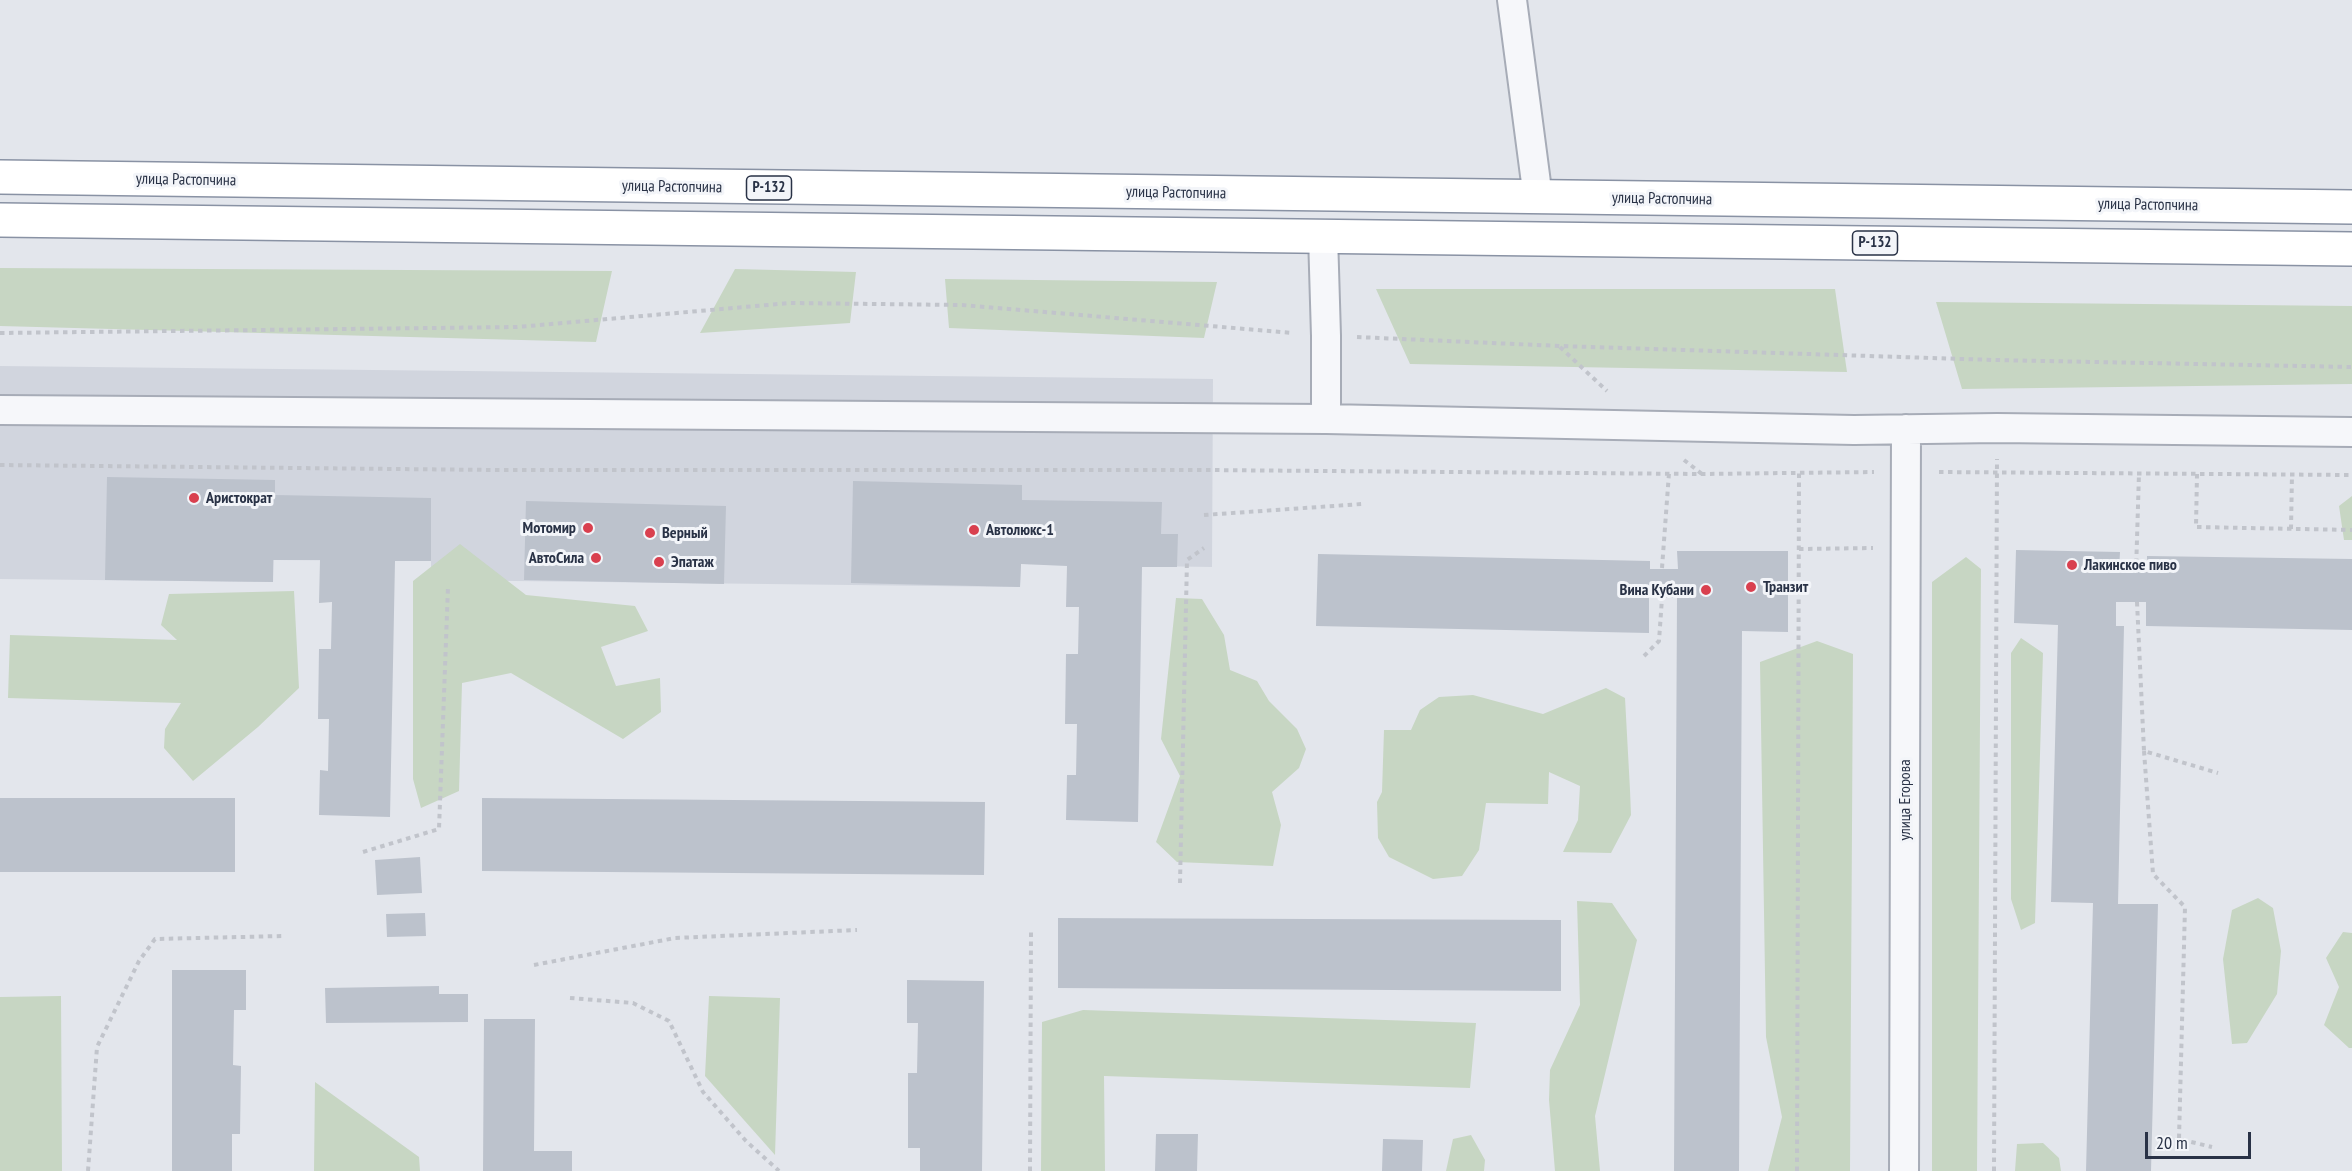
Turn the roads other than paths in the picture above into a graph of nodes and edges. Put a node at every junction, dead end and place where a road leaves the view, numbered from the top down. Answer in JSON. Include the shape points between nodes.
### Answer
{"nodes":[{"id":1,"x":1512,"y":0,"type":"edge"},
{"id":2,"x":0,"y":177,"type":"edge"},
{"id":3,"x":1538,"y":198,"type":"junction"},
{"id":4,"x":2352,"y":207,"type":"edge"},
{"id":5,"x":0,"y":220,"type":"edge"},
{"id":6,"x":1323,"y":235,"type":"junction"},
{"id":7,"x":2352,"y":249,"type":"edge"},
{"id":8,"x":0,"y":410,"type":"edge"},
{"id":9,"x":1326,"y":419,"type":"junction"},
{"id":10,"x":1906,"y":429,"type":"junction"},
{"id":11,"x":2352,"y":432,"type":"edge"},
{"id":12,"x":1904,"y":1171,"type":"edge"}],
"edges":[{"from":1,"to":3,"type":"street"},
{"from":2,"to":3,"type":"highway","name":"улица Растопчина","number":"Р-132"},
{"from":3,"to":4,"type":"highway","name":"улица Растопчина","number":"Р-132"},
{"from":5,"to":6,"type":"highway","number":"Р-132"},
{"from":6,"to":7,"type":"highway","number":"Р-132"},
{"from":6,"to":9,"type":"street"},
{"from":8,"to":9,"type":"street"},
{"from":9,"to":10,"type":"street"},
{"from":10,"to":11,"type":"street"},
{"from":10,"to":12,"type":"street","name":"улица Егорова"}]}
